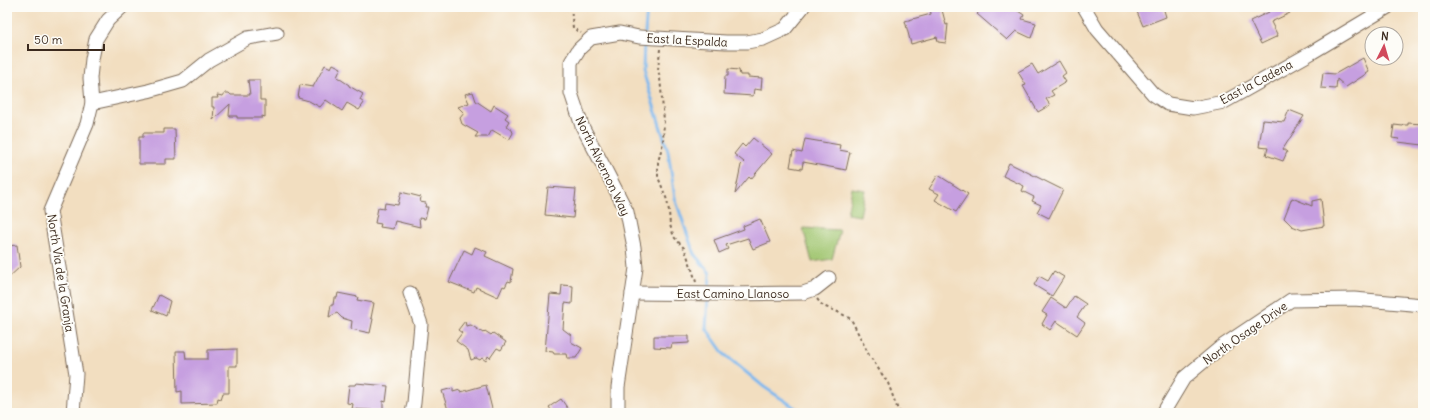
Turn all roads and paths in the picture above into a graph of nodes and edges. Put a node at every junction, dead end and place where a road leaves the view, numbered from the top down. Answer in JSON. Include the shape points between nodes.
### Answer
{"nodes":[{"id":1,"x":122,"y":7,"type":"edge"},
{"id":2,"x":571,"y":7,"type":"edge"},
{"id":3,"x":803,"y":7,"type":"edge"},
{"id":4,"x":1084,"y":7,"type":"edge"},
{"id":5,"x":1388,"y":7,"type":"edge"},
{"id":6,"x":277,"y":33,"type":"dead end"},
{"id":7,"x":591,"y":38,"type":"junction"},
{"id":8,"x":662,"y":38,"type":"junction"},
{"id":9,"x":92,"y":103,"type":"junction"},
{"id":10,"x":829,"y":278,"type":"dead end"},
{"id":11,"x":696,"y":284,"type":"dead end"},
{"id":12,"x":810,"y":291,"type":"junction"},
{"id":13,"x":410,"y":293,"type":"dead end"},
{"id":14,"x":632,"y":293,"type":"junction"},
{"id":15,"x":1423,"y":304,"type":"edge"},
{"id":16,"x":73,"y":413,"type":"edge"},
{"id":17,"x":412,"y":413,"type":"edge"},
{"id":18,"x":618,"y":413,"type":"edge"},
{"id":19,"x":901,"y":413,"type":"edge"},
{"id":20,"x":1163,"y":413,"type":"edge"}],
"edges":[{"from":1,"to":9,"type":"street","name":"North Via de la Granja","via":[[108,20],[96,39],[90,78]]},
{"from":2,"to":7,"type":"path","via":[[573,28]]},
{"from":3,"to":8,"type":"street","name":"East la Espalda","via":[[785,29],[763,39],[726,42]]},
{"from":4,"to":5,"type":"street","name":"East la Cadena","via":[[1097,29],[1153,94],[1168,104],[1193,108],[1224,102]]},
{"from":6,"to":9,"type":"street","via":[[248,38],[209,60],[183,81]]},
{"from":7,"to":8,"type":"street","name":"East la Espalda","via":[[620,33]]},
{"from":7,"to":14,"type":"street","name":"North Alvernon Way","via":[[578,49],[571,62],[571,93],[582,126],[627,212],[636,268]]},
{"from":8,"to":11,"type":"path","via":[[658,70],[664,143],[658,162],[658,177],[667,200],[674,237],[684,248]]},
{"from":9,"to":16,"type":"street","name":"North Via de la Granja","via":[[87,124],[50,211],[76,374]]},
{"from":10,"to":12,"type":"street","name":"East Camino Llanoso"},
{"from":12,"to":14,"type":"street","name":"East Camino Llanoso","via":[[727,294]]},
{"from":12,"to":19,"type":"path","via":[[823,306],[851,319],[888,384]]},
{"from":13,"to":17,"type":"street","via":[[420,324]]},
{"from":14,"to":18,"type":"street","name":"North Alvernon Way","via":[[618,387]]},
{"from":15,"to":20,"type":"street","name":"North Osage Drive","via":[[1354,299],[1291,300],[1221,347],[1184,378]]}]}
